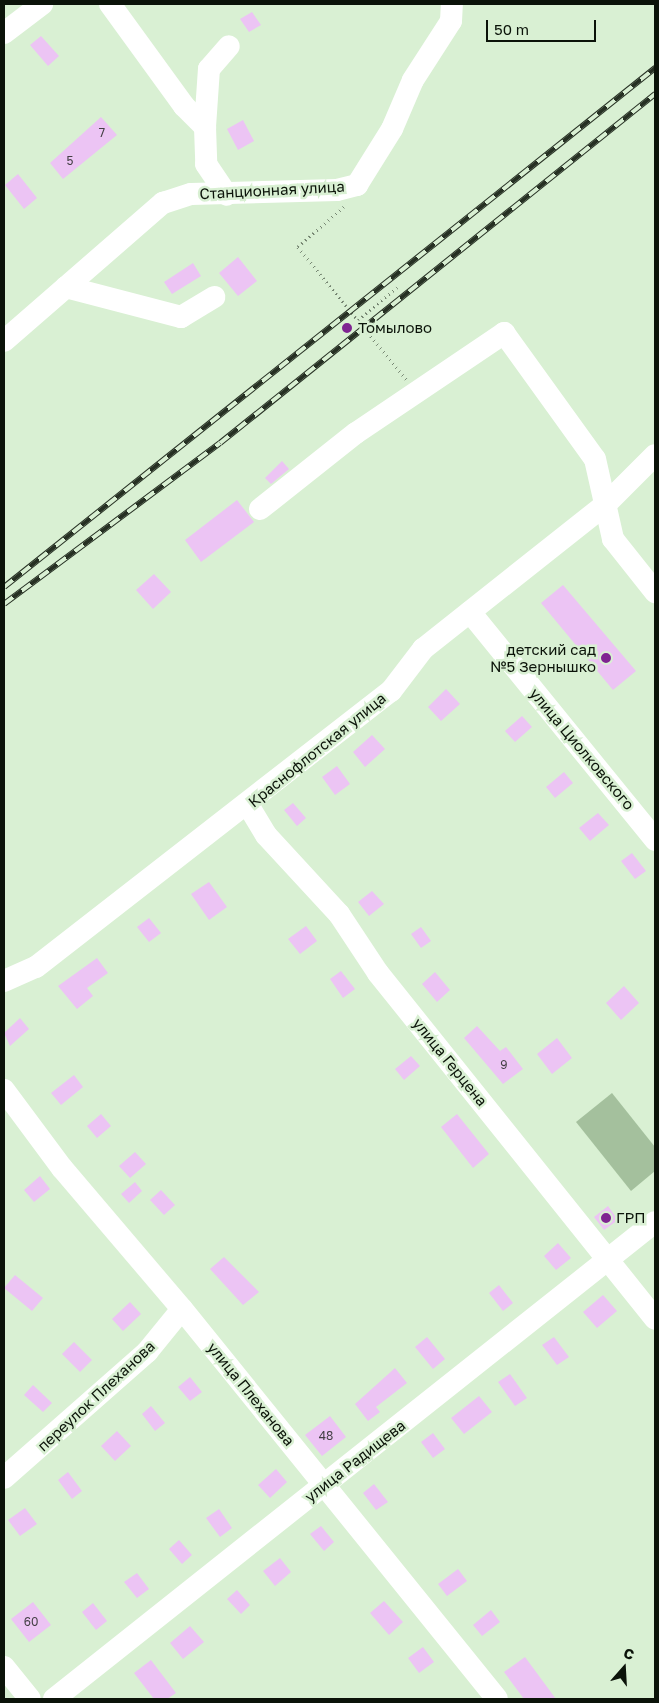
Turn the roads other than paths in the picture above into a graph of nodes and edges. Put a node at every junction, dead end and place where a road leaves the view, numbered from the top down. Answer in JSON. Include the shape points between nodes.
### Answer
{"nodes":[{"id":1,"x":42,"y":4,"type":"edge"},
{"id":2,"x":110,"y":4,"type":"edge"},
{"id":3,"x":452,"y":4,"type":"edge"},
{"id":4,"x":4,"y":33,"type":"edge"},
{"id":5,"x":229,"y":46,"type":"dead end"},
{"id":6,"x":205,"y":127,"type":"junction"},
{"id":7,"x":206,"y":164,"type":"junction"},
{"id":8,"x":191,"y":194,"type":"junction"},
{"id":9,"x":227,"y":195,"type":"junction"},
{"id":10,"x":66,"y":287,"type":"junction"},
{"id":11,"x":214,"y":298,"type":"dead end"},
{"id":12,"x":4,"y":341,"type":"edge"},
{"id":13,"x":655,"y":455,"type":"edge"},
{"id":14,"x":606,"y":504,"type":"junction"},
{"id":15,"x":260,"y":509,"type":"dead end"},
{"id":16,"x":655,"y":592,"type":"edge"},
{"id":17,"x":470,"y":612,"type":"junction"},
{"id":18,"x":248,"y":805,"type":"junction"},
{"id":19,"x":655,"y":840,"type":"edge"},
{"id":20,"x":4,"y":981,"type":"edge"},
{"id":21,"x":4,"y":1090,"type":"edge"},
{"id":22,"x":655,"y":1222,"type":"edge"},
{"id":23,"x":607,"y":1259,"type":"junction"},
{"id":24,"x":182,"y":1309,"type":"junction"},
{"id":25,"x":655,"y":1318,"type":"edge"},
{"id":26,"x":4,"y":1478,"type":"edge"},
{"id":27,"x":324,"y":1485,"type":"junction"},
{"id":28,"x":4,"y":1667,"type":"edge"},
{"id":29,"x":30,"y":1699,"type":"edge"},
{"id":30,"x":54,"y":1699,"type":"edge"},
{"id":31,"x":496,"y":1699,"type":"edge"}],
"edges":[{"from":1,"to":4,"type":"street"},
{"from":2,"to":6,"type":"street","via":[[184,106]]},
{"from":3,"to":9,"type":"street","name":"Станционная улица","via":[[451,20],[413,80],[392,129],[357,185]]},
{"from":5,"to":6,"type":"street","via":[[209,69]]},
{"from":6,"to":7,"type":"street"},
{"from":7,"to":8,"type":"street"},
{"from":7,"to":9,"type":"street"},
{"from":8,"to":9,"type":"street","name":"Станционная улица"},
{"from":8,"to":10,"type":"street","name":"Станционная улица","via":[[163,203]]},
{"from":10,"to":11,"type":"street","via":[[181,317]]},
{"from":10,"to":12,"type":"street","name":"Станционная улица"},
{"from":13,"to":14,"type":"street","name":"Краснофлотская улица"},
{"from":14,"to":15,"type":"street","via":[[596,459],[504,333],[356,433]]},
{"from":14,"to":16,"type":"street","via":[[613,539]]},
{"from":14,"to":17,"type":"street","name":"Краснофлотская улица"},
{"from":17,"to":18,"type":"street","name":"Краснофлотская улица","via":[[423,649],[391,691]]},
{"from":17,"to":19,"type":"street","name":"улица Циолковского"},
{"from":18,"to":20,"type":"street","name":"Краснофлотская улица","via":[[36,967]]},
{"from":18,"to":23,"type":"street","name":"улица Герцена","via":[[266,835],[338,914],[378,973]]},
{"from":21,"to":24,"type":"street","name":"улица Плеханова","via":[[62,1168]]},
{"from":22,"to":23,"type":"street","name":"улица Радищева"},
{"from":23,"to":25,"type":"street","name":"улица Герцена"},
{"from":23,"to":27,"type":"street","name":"улица Радищева"},
{"from":24,"to":26,"type":"street","name":"переулок Плеханова","via":[[147,1352]]},
{"from":24,"to":27,"type":"street","name":"улица Плеханова"},
{"from":27,"to":30,"type":"street","name":"улица Радищева"},
{"from":27,"to":31,"type":"street","name":"улица Плеханова"},
{"from":28,"to":29,"type":"street"}]}
